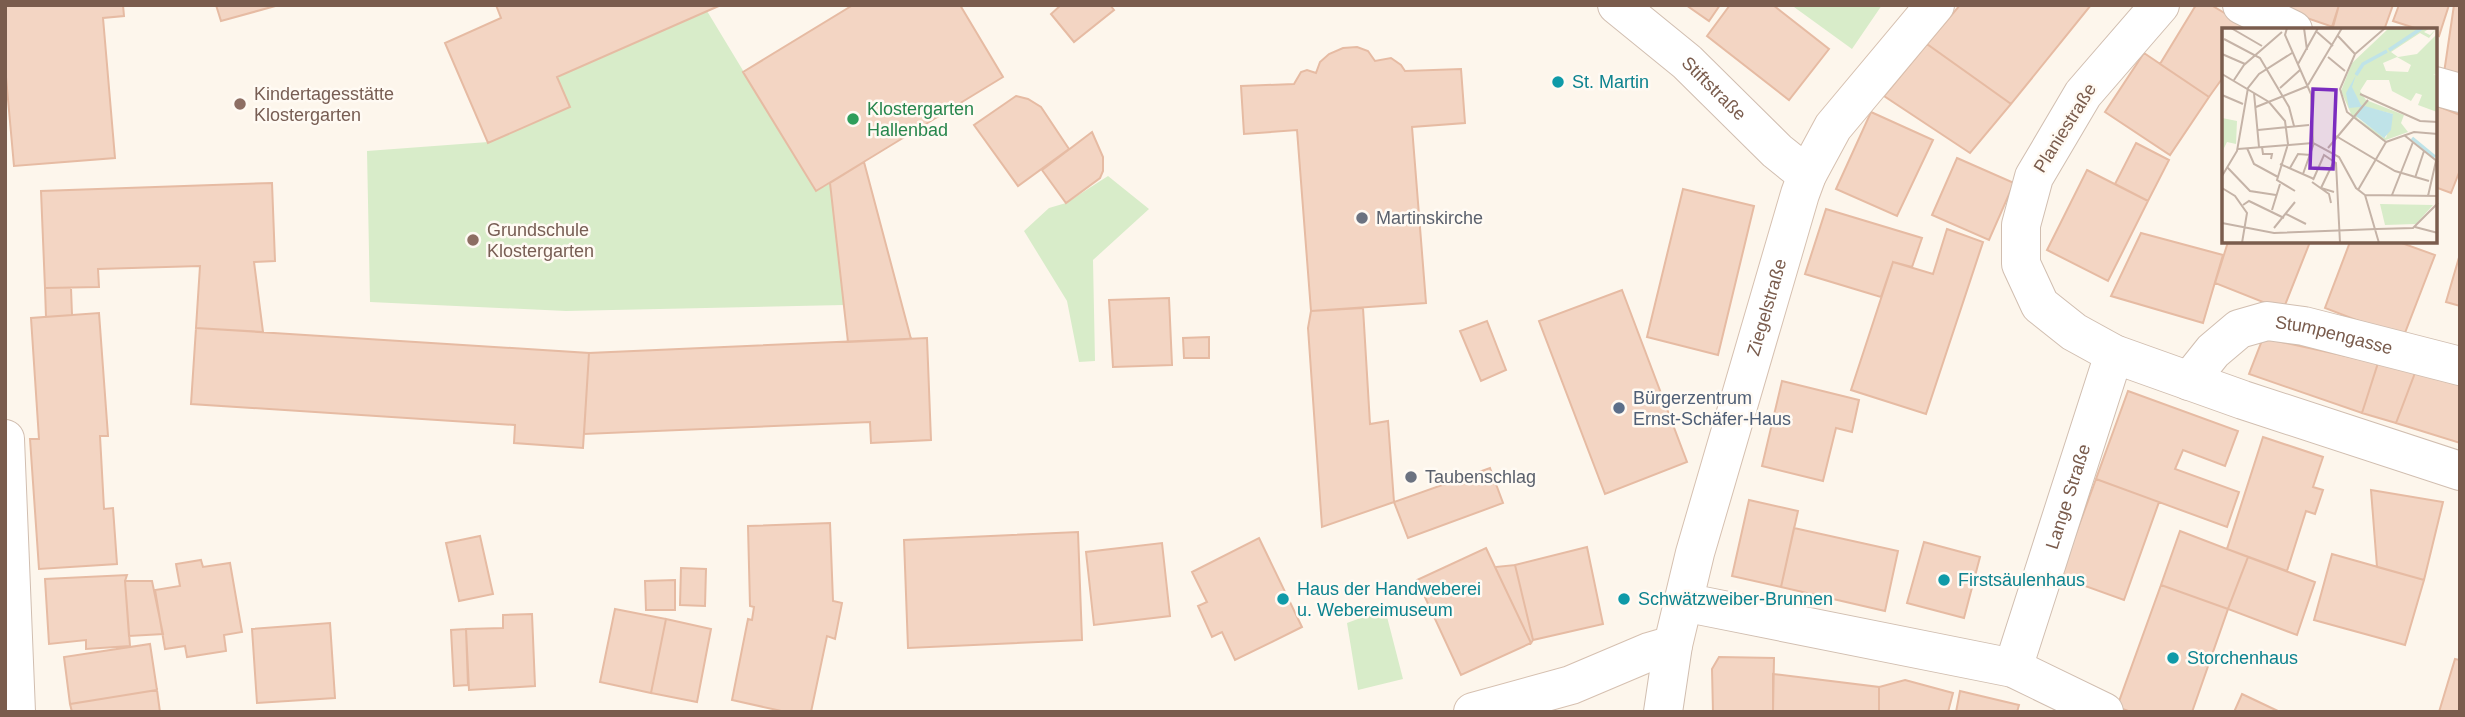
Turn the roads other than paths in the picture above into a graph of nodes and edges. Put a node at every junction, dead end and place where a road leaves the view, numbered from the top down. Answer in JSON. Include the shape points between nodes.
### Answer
{"nodes":[{"id":1,"x":1617,"y":5,"type":"edge"},
{"id":2,"x":1935,"y":5,"type":"edge"},
{"id":3,"x":2160,"y":5,"type":"edge"},
{"id":4,"x":2242,"y":5,"type":"edge"},
{"id":5,"x":2289,"y":28,"type":"edge"},
{"id":6,"x":2437,"y":87,"type":"edge"},
{"id":7,"x":2460,"y":93,"type":"edge"},
{"id":8,"x":1807,"y":176,"type":"junction"},
{"id":9,"x":2114,"y":354,"type":"junction"},
{"id":10,"x":2460,"y":366,"type":"edge"},
{"id":11,"x":2189,"y":381,"type":"junction"},
{"id":12,"x":5,"y":439,"type":"edge"},
{"id":13,"x":2460,"y":471,"type":"edge"},
{"id":14,"x":1683,"y":602,"type":"junction"},
{"id":15,"x":1673,"y":645,"type":"junction"},
{"id":16,"x":2013,"y":668,"type":"junction"},
{"id":17,"x":2056,"y":700,"type":"edge"},
{"id":18,"x":16,"y":712,"type":"edge"},
{"id":19,"x":1473,"y":712,"type":"edge"},
{"id":20,"x":1663,"y":712,"type":"edge"},
{"id":21,"x":2104,"y":712,"type":"edge"}],
"edges":[{"from":1,"to":8,"type":"street","name":"Stiftstraße","via":[[1688,62]]},
{"from":2,"to":8,"type":"street","name":"Ziegelstraße","via":[[1833,127]]},
{"from":3,"to":9,"type":"street","name":"Planiestraße","via":[[2083,94],[2034,177],[2021,225],[2021,264],[2040,305],[2074,332]]},
{"from":4,"to":5,"type":"street"},
{"from":6,"to":7,"type":"street"},
{"from":8,"to":14,"type":"street","name":"Ziegelstraße"},
{"from":9,"to":11,"type":"street"},
{"from":9,"to":16,"type":"street","name":"Lange Straße"},
{"from":10,"to":11,"type":"street","name":"Stumpengasse","via":[[2304,326],[2267,321],[2239,329]]},
{"from":11,"to":13,"type":"street"},
{"from":12,"to":18,"type":"street"},
{"from":14,"to":15,"type":"street","name":"Ziegelstraße"},
{"from":14,"to":16,"type":"street"},
{"from":15,"to":19,"type":"street","via":[[1571,685]]},
{"from":15,"to":20,"type":"street","name":"Ziegelstraße"},
{"from":16,"to":17,"type":"street"},
{"from":17,"to":21,"type":"street"}]}
